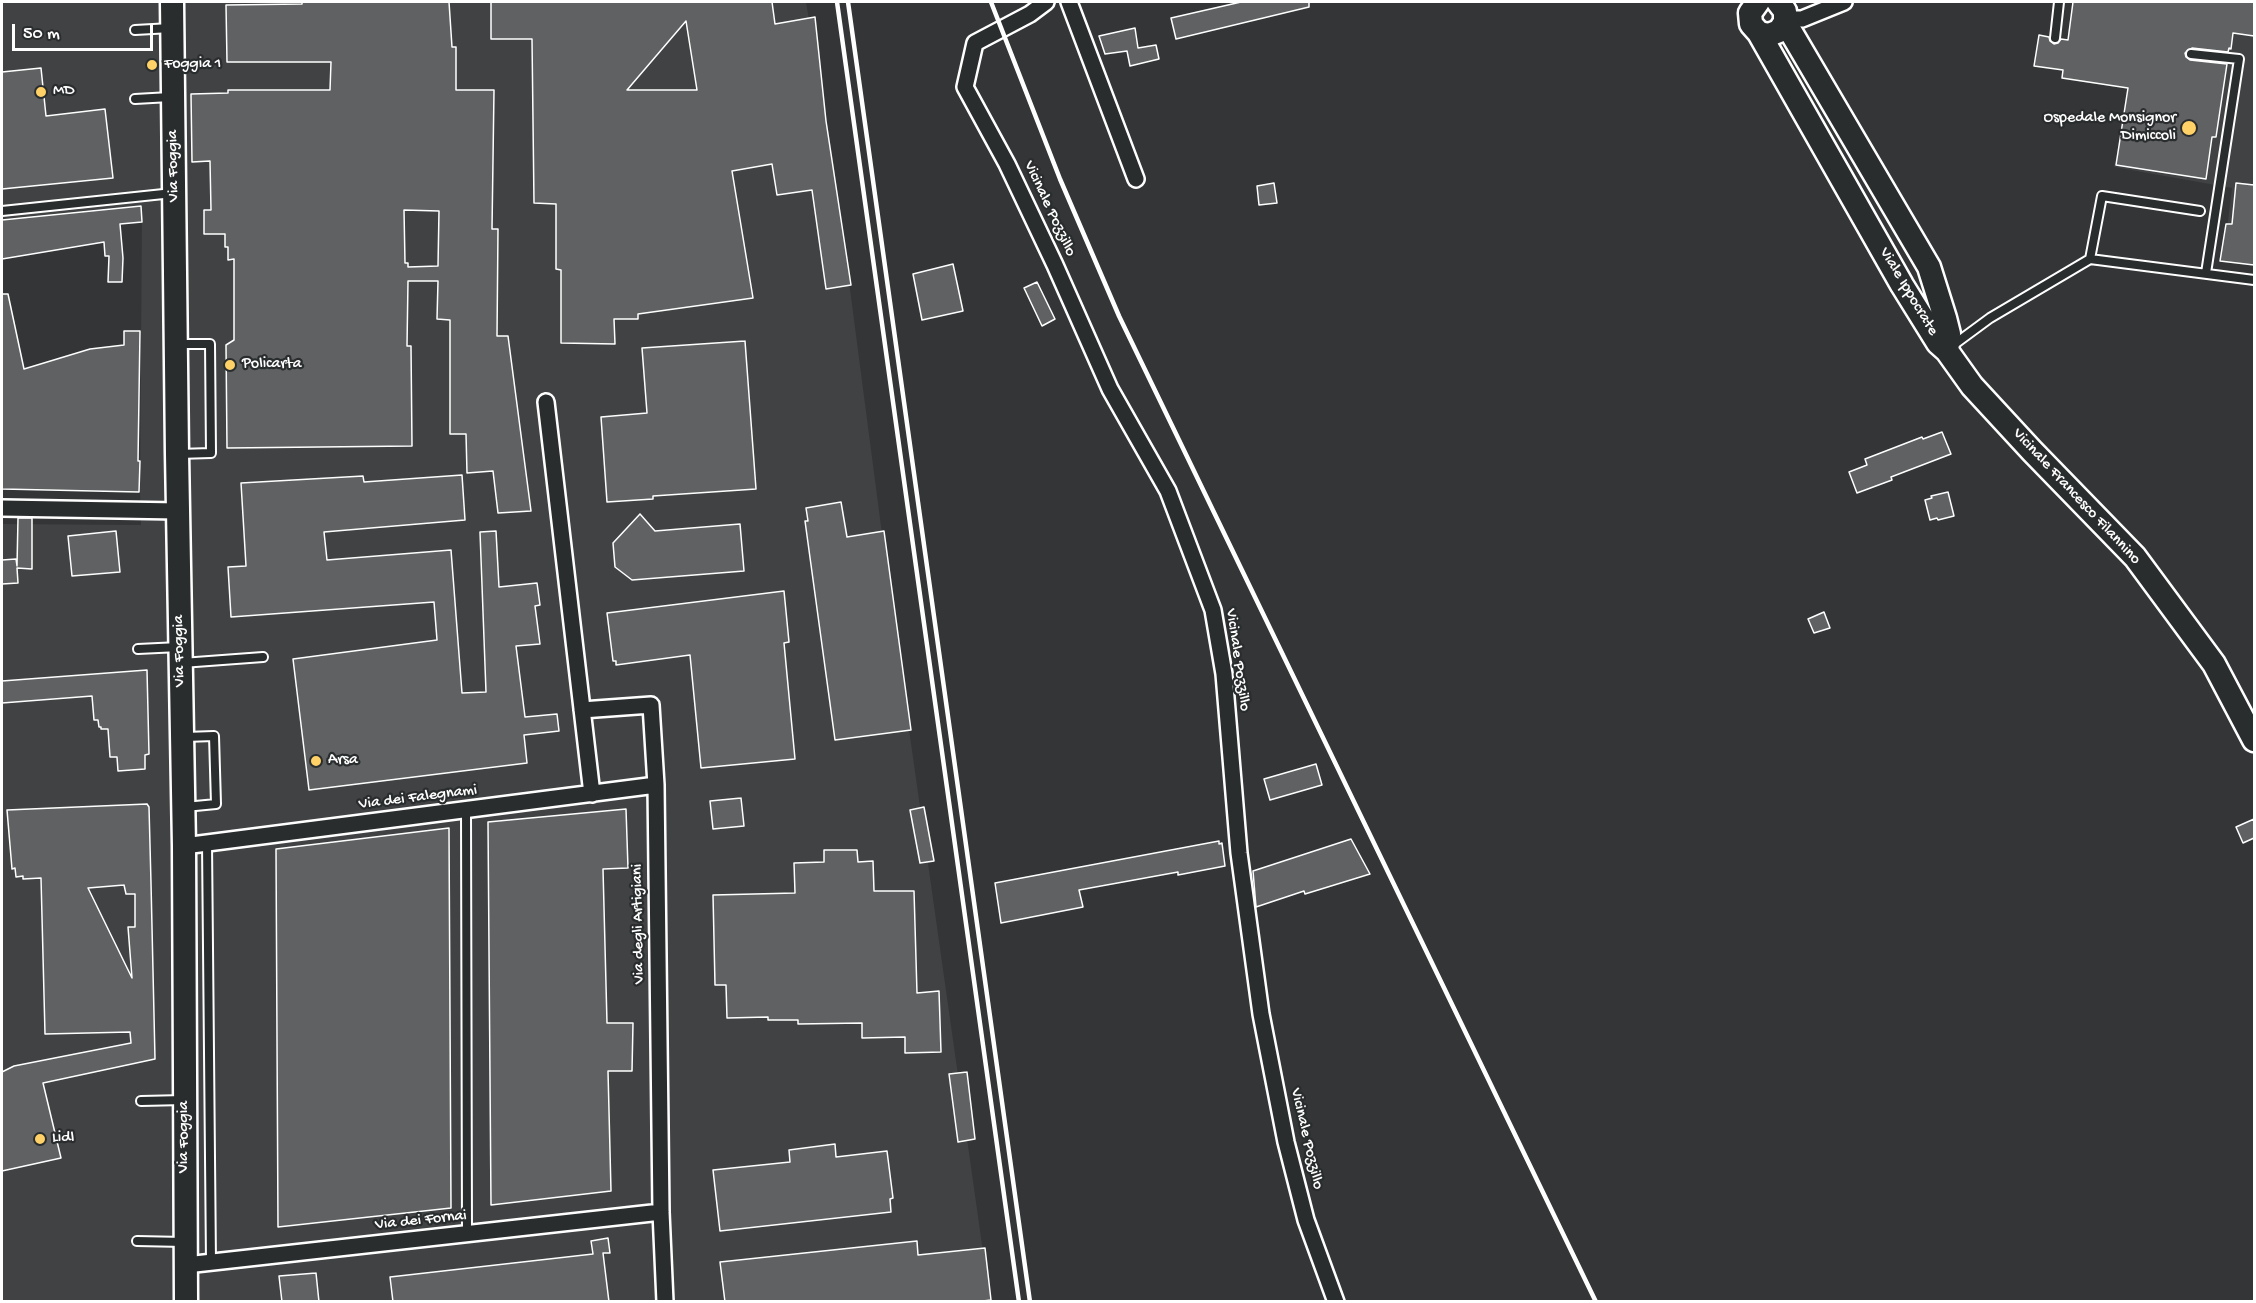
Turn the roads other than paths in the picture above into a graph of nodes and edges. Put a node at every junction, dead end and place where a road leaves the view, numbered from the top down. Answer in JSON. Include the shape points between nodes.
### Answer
{"nodes":[{"id":1,"x":172,"y":2,"type":"edge"},
{"id":2,"x":1046,"y":2,"type":"edge"},
{"id":3,"x":1069,"y":2,"type":"edge"},
{"id":4,"x":1844,"y":2,"type":"edge"},
{"id":5,"x":2060,"y":2,"type":"edge"},
{"id":6,"x":1753,"y":12,"type":"edge"},
{"id":7,"x":1783,"y":14,"type":"edge"},
{"id":8,"x":173,"y":27,"type":"junction"},
{"id":9,"x":135,"y":30,"type":"dead end"},
{"id":10,"x":2055,"y":38,"type":"dead end"},
{"id":11,"x":2191,"y":54,"type":"dead end"},
{"id":12,"x":173,"y":97,"type":"junction"},
{"id":13,"x":135,"y":99,"type":"dead end"},
{"id":14,"x":1136,"y":179,"type":"dead end"},
{"id":15,"x":174,"y":193,"type":"junction"},
{"id":16,"x":2,"y":211,"type":"edge"},
{"id":17,"x":2200,"y":211,"type":"dead end"},
{"id":18,"x":2090,"y":259,"type":"junction"},
{"id":19,"x":2206,"y":273,"type":"junction"},
{"id":20,"x":2254,"y":280,"type":"edge"},
{"id":21,"x":176,"y":345,"type":"junction"},
{"id":22,"x":1947,"y":351,"type":"junction"},
{"id":23,"x":546,"y":402,"type":"dead end"},
{"id":24,"x":177,"y":454,"type":"junction"},
{"id":25,"x":2,"y":508,"type":"edge"},
{"id":26,"x":178,"y":511,"type":"junction"},
{"id":27,"x":138,"y":650,"type":"dead end"},
{"id":28,"x":180,"y":655,"type":"junction"},
{"id":29,"x":263,"y":657,"type":"dead end"},
{"id":30,"x":582,"y":710,"type":"junction"},
{"id":31,"x":182,"y":737,"type":"junction"},
{"id":32,"x":2254,"y":740,"type":"edge"},
{"id":33,"x":656,"y":786,"type":"junction"},
{"id":34,"x":592,"y":794,"type":"junction"},
{"id":35,"x":183,"y":807,"type":"junction"},
{"id":36,"x":466,"y":810,"type":"junction"},
{"id":37,"x":207,"y":843,"type":"junction"},
{"id":38,"x":184,"y":846,"type":"junction"},
{"id":39,"x":185,"y":1100,"type":"junction"},
{"id":40,"x":141,"y":1101,"type":"dead end"},
{"id":41,"x":661,"y":1212,"type":"junction"},
{"id":42,"x":467,"y":1234,"type":"junction"},
{"id":43,"x":137,"y":1241,"type":"dead end"},
{"id":44,"x":186,"y":1242,"type":"junction"},
{"id":45,"x":211,"y":1262,"type":"junction"},
{"id":46,"x":186,"y":1265,"type":"junction"},
{"id":47,"x":186,"y":1302,"type":"edge"},
{"id":48,"x":665,"y":1302,"type":"edge"},
{"id":49,"x":1336,"y":1302,"type":"edge"}],
"edges":[{"from":1,"to":8,"type":"main road","name":"Via Foggia"},
{"from":2,"to":49,"type":"street","name":"Vicinale Pozzillo","via":[[975,43],[965,87],[1007,164],[1110,389],[1168,491],[1213,610],[1224,674],[1239,853],[1261,1014],[1306,1220]]},
{"from":3,"to":14,"type":"street"},
{"from":4,"to":7,"type":"street","via":[[1802,19]]},
{"from":5,"to":10,"type":"lane"},
{"from":6,"to":7,"type":"main road","name":"Viale Ippocrate","via":[[1775,34]]},
{"from":6,"to":22,"type":"main road","name":"Viale Ippocrate","via":[[1918,311]]},
{"from":7,"to":22,"type":"main road","name":"Viale Ippocrate","via":[[1929,267],[1946,318]]},
{"from":8,"to":9,"type":"lane"},
{"from":8,"to":12,"type":"main road","name":"Via Foggia"},
{"from":11,"to":19,"type":"lane","via":[[2239,59]]},
{"from":12,"to":13,"type":"lane"},
{"from":12,"to":15,"type":"main road","name":"Via Foggia"},
{"from":15,"to":16,"type":"lane"},
{"from":15,"to":21,"type":"main road","name":"Via Foggia"},
{"from":17,"to":18,"type":"lane","via":[[2102,196]]},
{"from":18,"to":19,"type":"lane"},
{"from":18,"to":22,"type":"lane","via":[[1990,318]]},
{"from":19,"to":20,"type":"lane"},
{"from":21,"to":24,"type":"main road","name":"Via Foggia"},
{"from":21,"to":24,"type":"lane","via":[[210,344],[211,453]]},
{"from":22,"to":32,"type":"main road","name":"Vicinale Francesco Filannino","via":[[1972,386],[2135,557],[2214,664]]},
{"from":23,"to":30,"type":"street"},
{"from":24,"to":26,"type":"main road","name":"Via Foggia"},
{"from":25,"to":26,"type":"street"},
{"from":26,"to":28,"type":"main road","name":"Via Foggia"},
{"from":27,"to":28,"type":"lane"},
{"from":28,"to":29,"type":"lane"},
{"from":28,"to":31,"type":"main road","name":"Via Foggia"},
{"from":30,"to":33,"type":"street","name":"Via degli Artigiani","via":[[651,705]]},
{"from":30,"to":34,"type":"street"},
{"from":31,"to":35,"type":"main road","name":"Via Foggia"},
{"from":31,"to":35,"type":"lane","via":[[214,736],[216,804]]},
{"from":33,"to":34,"type":"street","name":"Via dei Falegnami"},
{"from":33,"to":41,"type":"street","name":"Via degli Artigiani"},
{"from":34,"to":36,"type":"street","name":"Via dei Falegnami"},
{"from":35,"to":38,"type":"main road","name":"Via Foggia"},
{"from":36,"to":37,"type":"street","name":"Via dei Falegnami"},
{"from":36,"to":42,"type":"lane"},
{"from":37,"to":38,"type":"street","name":"Via dei Falegnami"},
{"from":37,"to":45,"type":"lane"},
{"from":38,"to":39,"type":"main road","name":"Via Foggia"},
{"from":39,"to":40,"type":"lane"},
{"from":39,"to":44,"type":"main road","name":"Via Foggia"},
{"from":41,"to":42,"type":"street","name":"Via dei Fornai"},
{"from":41,"to":48,"type":"street","name":"Via degli Artigiani"},
{"from":42,"to":45,"type":"street","name":"Via dei Fornai"},
{"from":43,"to":44,"type":"lane"},
{"from":44,"to":46,"type":"main road","name":"Via Foggia"},
{"from":45,"to":46,"type":"street","name":"Via dei Fornai"},
{"from":46,"to":47,"type":"main road","name":"Via Foggia"}]}
